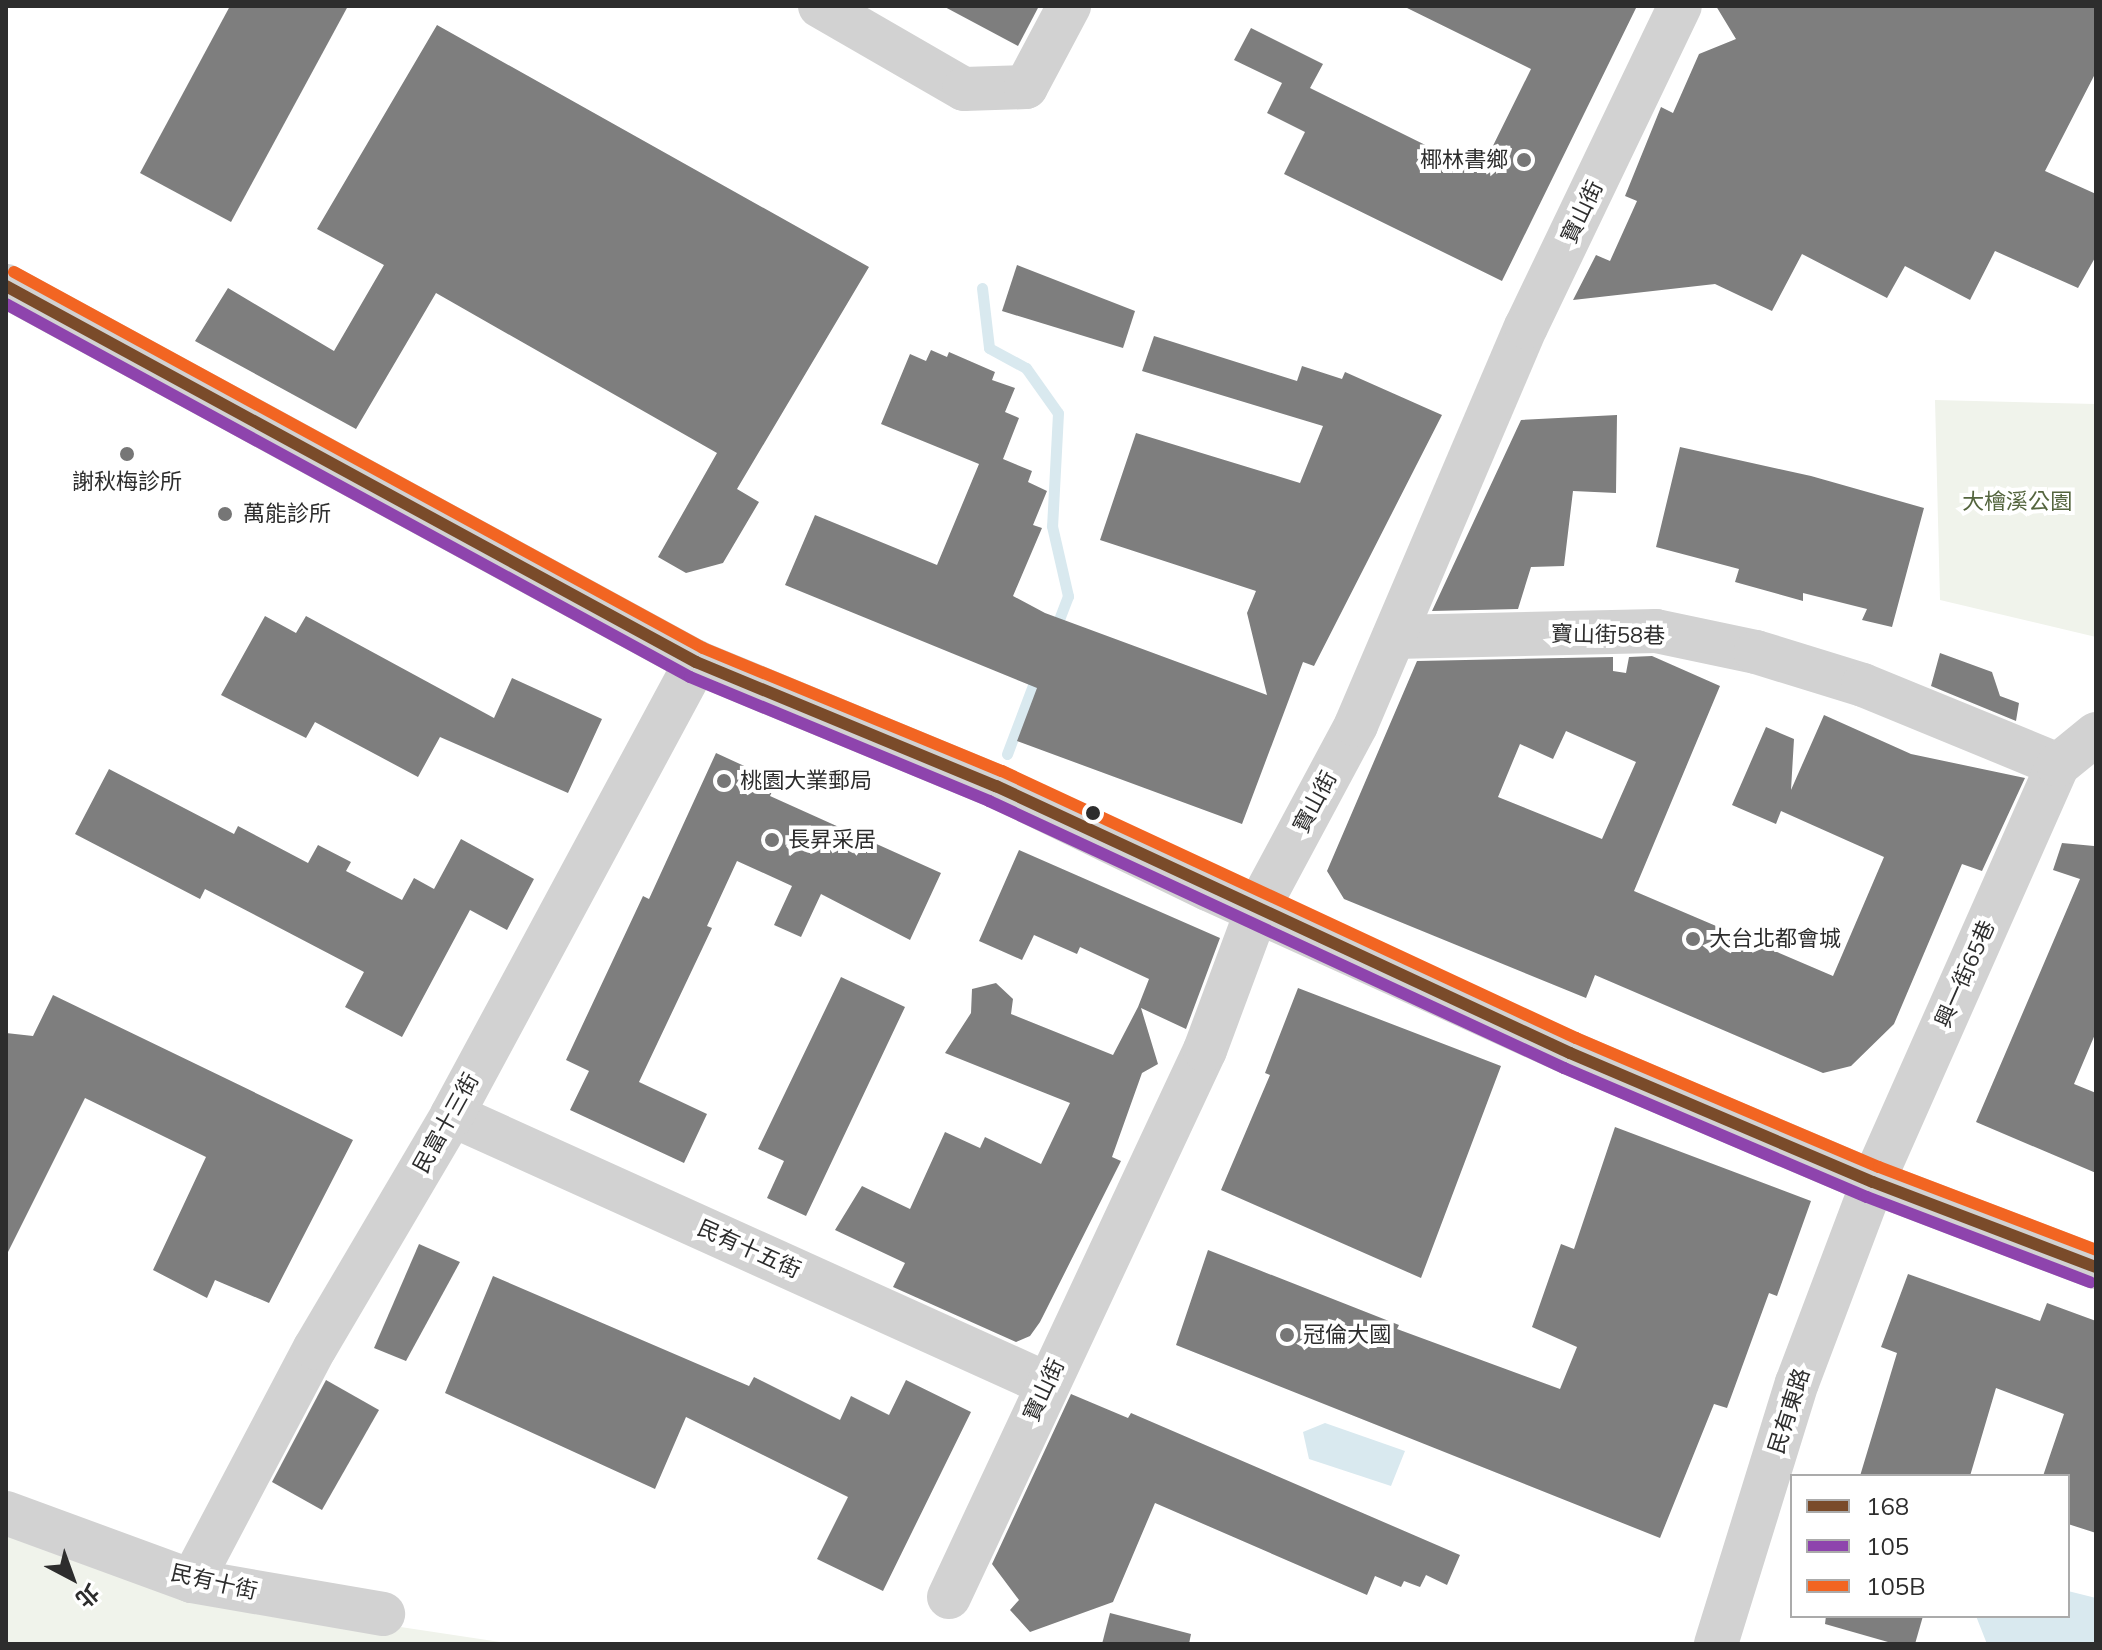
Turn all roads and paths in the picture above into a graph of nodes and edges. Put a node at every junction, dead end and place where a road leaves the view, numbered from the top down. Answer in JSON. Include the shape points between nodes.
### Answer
{"nodes":[{"id":1,"x":820,"y":6,"type":"edge"},
{"id":2,"x":1069,"y":6,"type":"edge"},
{"id":3,"x":1680,"y":6,"type":"edge"},
{"id":4,"x":6,"y":286,"type":"edge"},
{"id":5,"x":1394,"y":637,"type":"junction"},
{"id":6,"x":696,"y":662,"type":"junction"},
{"id":7,"x":2096,"y":734,"type":"edge"},
{"id":8,"x":2058,"y":765,"type":"junction"},
{"id":9,"x":1257,"y":910,"type":"junction"},
{"id":10,"x":452,"y":1115,"type":"junction"},
{"id":11,"x":1873,"y":1182,"type":"junction"},
{"id":12,"x":2096,"y":1267,"type":"edge"},
{"id":13,"x":1047,"y":1384,"type":"junction"},
{"id":14,"x":6,"y":1513,"type":"edge"},
{"id":15,"x":192,"y":1581,"type":"junction"},
{"id":16,"x":949,"y":1597,"type":"dead end"},
{"id":17,"x":383,"y":1614,"type":"dead end"},
{"id":18,"x":1716,"y":1644,"type":"edge"}],
"edges":[{"from":1,"to":2,"type":"street","via":[[964,89],[1026,87]]},
{"from":3,"to":5,"type":"street","name":"寶山街","via":[[1526,327]]},
{"from":4,"to":6,"type":"street"},
{"from":5,"to":8,"type":"street","name":"寶山街58巷","via":[[1656,631],[1756,652],[1863,685]]},
{"from":5,"to":9,"type":"street","name":"寶山街","via":[[1356,725]]},
{"from":6,"to":9,"type":"street","via":[[996,786]]},
{"from":6,"to":10,"type":"street","name":"民富十三街"},
{"from":7,"to":8,"type":"street","name":"興一街65巷"},
{"from":8,"to":11,"type":"street","name":"興一街65巷"},
{"from":9,"to":11,"type":"street","via":[[1570,1053]]},
{"from":9,"to":13,"type":"street","name":"寶山街","via":[[1205,1050]]},
{"from":10,"to":13,"type":"street","name":"民有十五街"},
{"from":10,"to":15,"type":"street","name":"民富十三街","via":[[315,1348]]},
{"from":11,"to":12,"type":"street"},
{"from":11,"to":18,"type":"street","name":"民有東路","via":[[1797,1383]]},
{"from":13,"to":16,"type":"street","name":"寶山街"},
{"from":14,"to":15,"type":"street","name":"民有十街"},
{"from":15,"to":17,"type":"street","name":"民有十街"}]}
